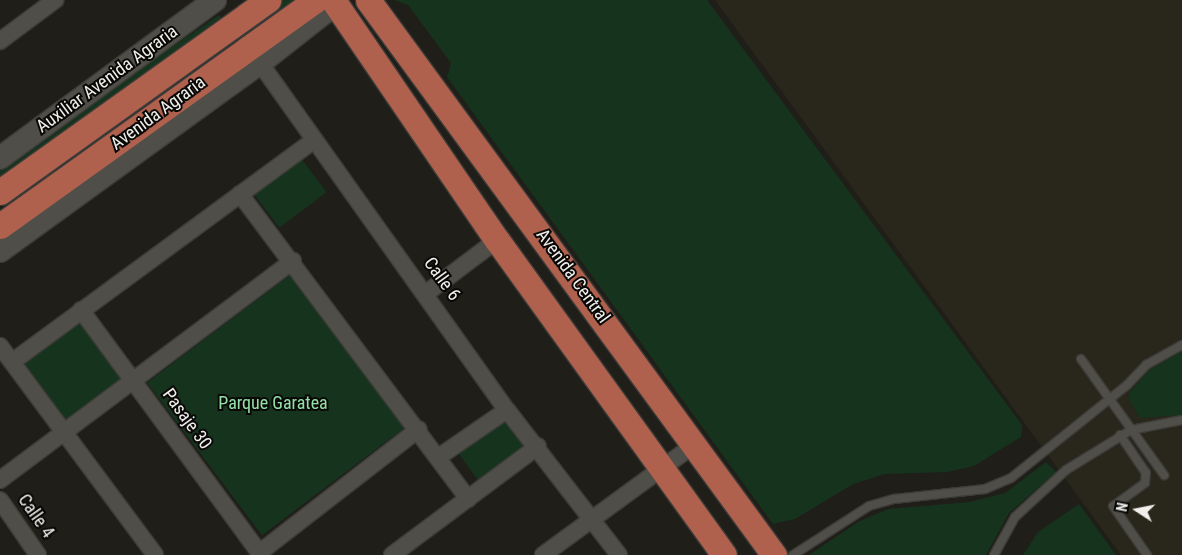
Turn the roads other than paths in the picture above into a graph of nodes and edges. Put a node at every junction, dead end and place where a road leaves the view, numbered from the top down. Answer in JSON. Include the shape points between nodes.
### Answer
{"nodes":[{"id":1,"x":56,"y":0,"type":"edge"},
{"id":2,"x":268,"y":0,"type":"edge"},
{"id":3,"x":316,"y":0,"type":"edge"},
{"id":4,"x":326,"y":0,"type":"edge"},
{"id":5,"x":333,"y":0,"type":"edge"},
{"id":6,"x":368,"y":0,"type":"edge"},
{"id":7,"x":212,"y":1,"type":"edge"},
{"id":8,"x":0,"y":41,"type":"edge"},
{"id":9,"x":260,"y":63,"type":"junction"},
{"id":10,"x":314,"y":140,"type":"junction"},
{"id":11,"x":0,"y":158,"type":"edge"},
{"id":12,"x":0,"y":192,"type":"edge"},
{"id":13,"x":240,"y":194,"type":"junction"},
{"id":14,"x":0,"y":226,"type":"edge"},
{"id":15,"x":497,"y":240,"type":"junction"},
{"id":16,"x":0,"y":251,"type":"edge"},
{"id":17,"x":293,"y":261,"type":"junction"},
{"id":18,"x":428,"y":292,"type":"junction"},
{"id":19,"x":82,"y":310,"type":"junction"},
{"id":20,"x":1182,"y":345,"type":"edge"},
{"id":21,"x":0,"y":346,"type":"edge"},
{"id":22,"x":1081,"y":359,"type":"dead end"},
{"id":23,"x":12,"y":362,"type":"junction"},
{"id":24,"x":136,"y":382,"type":"junction"},
{"id":25,"x":1110,"y":400,"type":"junction"},
{"id":26,"x":507,"y":410,"type":"junction"},
{"id":27,"x":1182,"y":420,"type":"edge"},
{"id":28,"x":419,"y":429,"type":"junction"},
{"id":29,"x":1131,"y":430,"type":"junction"},
{"id":30,"x":63,"y":435,"type":"junction"},
{"id":31,"x":1120,"y":435,"type":"junction"},
{"id":32,"x":694,"y":445,"type":"junction"},
{"id":33,"x":538,"y":446,"type":"junction"},
{"id":34,"x":440,"y":456,"type":"junction"},
{"id":35,"x":662,"y":469,"type":"junction"},
{"id":36,"x":1164,"y":475,"type":"dead end"},
{"id":37,"x":0,"y":480,"type":"edge"},
{"id":38,"x":468,"y":499,"type":"junction"},
{"id":39,"x":0,"y":500,"type":"edge"},
{"id":40,"x":593,"y":517,"type":"junction"},
{"id":41,"x":260,"y":554,"type":"edge"},
{"id":42,"x":38,"y":555,"type":"edge"},
{"id":43,"x":155,"y":555,"type":"edge"},
{"id":44,"x":392,"y":555,"type":"edge"},
{"id":45,"x":543,"y":555,"type":"edge"},
{"id":46,"x":619,"y":555,"type":"edge"},
{"id":47,"x":724,"y":555,"type":"edge"},
{"id":48,"x":774,"y":555,"type":"edge"},
{"id":49,"x":794,"y":555,"type":"edge"},
{"id":50,"x":994,"y":555,"type":"edge"},
{"id":51,"x":1148,"y":555,"type":"edge"}],
"edges":[{"from":1,"to":8,"type":"street"},
{"from":2,"to":12,"type":"main road","name":"Avenida Agraria"},
{"from":3,"to":14,"type":"main road","name":"Avenida Agraria"},
{"from":4,"to":9,"type":"street","via":[[325,12]]},
{"from":5,"to":15,"type":"main road"},
{"from":6,"to":32,"type":"main road","name":"Avenida Central"},
{"from":7,"to":11,"type":"street","name":"Auxiliar Avenida Agraria"},
{"from":9,"to":10,"type":"street","name":"Calle 6"},
{"from":9,"to":16,"type":"street"},
{"from":10,"to":13,"type":"street"},
{"from":10,"to":18,"type":"street","name":"Calle 6"},
{"from":13,"to":17,"type":"street"},
{"from":13,"to":19,"type":"street"},
{"from":15,"to":18,"type":"street"},
{"from":15,"to":35,"type":"main road"},
{"from":17,"to":24,"type":"street"},
{"from":17,"to":28,"type":"street"},
{"from":18,"to":26,"type":"street","name":"Calle 6"},
{"from":19,"to":23,"type":"street"},
{"from":19,"to":24,"type":"street","name":"Pasaje 30"},
{"from":20,"to":25,"type":"lane","via":[[1146,365]]},
{"from":21,"to":23,"type":"street"},
{"from":22,"to":25,"type":"lane"},
{"from":23,"to":30,"type":"street"},
{"from":24,"to":30,"type":"street"},
{"from":24,"to":41,"type":"street","name":"Pasaje 30"},
{"from":25,"to":29,"type":"lane"},
{"from":25,"to":49,"type":"lane","via":[[1012,478],[985,489],[869,506]]},
{"from":26,"to":33,"type":"street","name":"Calle 6"},
{"from":26,"to":34,"type":"street"},
{"from":27,"to":29,"type":"lane"},
{"from":28,"to":34,"type":"street"},
{"from":28,"to":41,"type":"street"},
{"from":29,"to":31,"type":"lane"},
{"from":29,"to":36,"type":"lane"},
{"from":30,"to":37,"type":"street"},
{"from":30,"to":43,"type":"street"},
{"from":31,"to":50,"type":"lane","via":[[1066,470],[1015,517]]},
{"from":31,"to":51,"type":"lane","via":[[1146,473],[1145,483],[1112,506]]},
{"from":32,"to":35,"type":"street"},
{"from":32,"to":48,"type":"main road","name":"Avenida Central"},
{"from":33,"to":38,"type":"street"},
{"from":33,"to":40,"type":"street","name":"Calle 6"},
{"from":34,"to":38,"type":"street"},
{"from":35,"to":40,"type":"street"},
{"from":35,"to":47,"type":"main road"},
{"from":38,"to":44,"type":"street"},
{"from":39,"to":42,"type":"street","name":"Calle 4"},
{"from":40,"to":45,"type":"street"},
{"from":40,"to":46,"type":"street","name":"Calle 6"}]}
